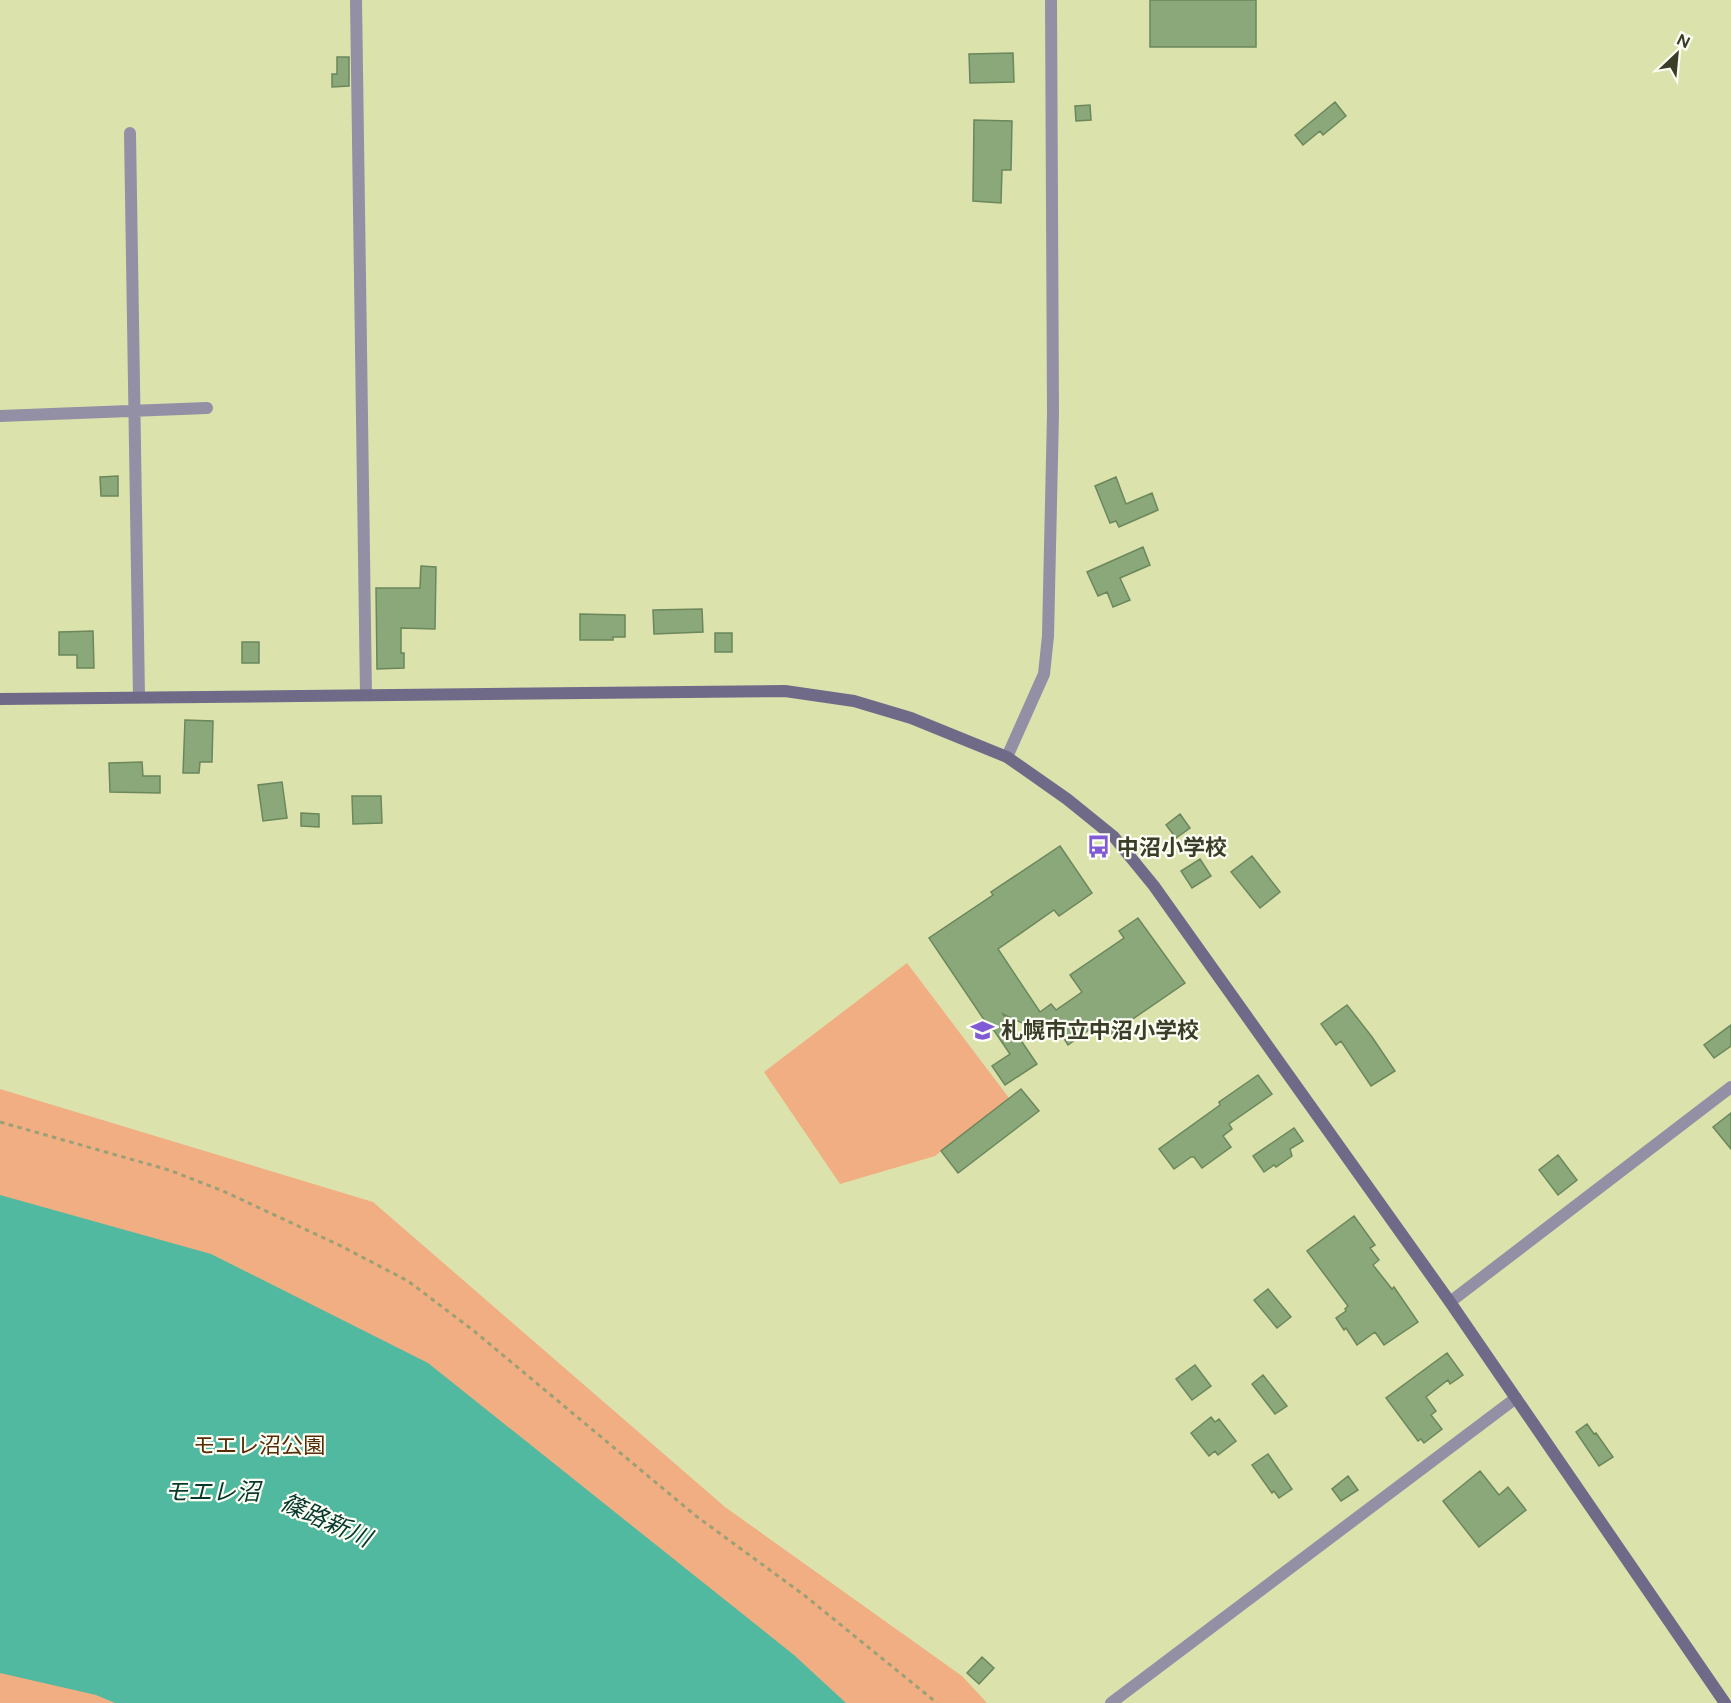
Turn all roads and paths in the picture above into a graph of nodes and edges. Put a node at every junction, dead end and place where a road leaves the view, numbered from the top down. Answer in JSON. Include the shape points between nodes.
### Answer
{"nodes":[{"id":1,"x":356,"y":0,"type":"edge"},
{"id":2,"x":1051,"y":0,"type":"edge"},
{"id":3,"x":130,"y":133,"type":"dead end"},
{"id":4,"x":207,"y":408,"type":"dead end"},
{"id":5,"x":134,"y":411,"type":"junction"},
{"id":6,"x":0,"y":416,"type":"edge"},
{"id":7,"x":366,"y":695,"type":"junction"},
{"id":8,"x":139,"y":697,"type":"junction"},
{"id":9,"x":0,"y":699,"type":"edge"},
{"id":10,"x":1007,"y":757,"type":"junction"},
{"id":11,"x":1731,"y":1087,"type":"edge"},
{"id":12,"x":0,"y":1122,"type":"edge"},
{"id":13,"x":1450,"y":1302,"type":"junction"},
{"id":14,"x":1515,"y":1398,"type":"junction"},
{"id":15,"x":937,"y":1703,"type":"edge"},
{"id":16,"x":1111,"y":1703,"type":"edge"},
{"id":17,"x":1725,"y":1703,"type":"edge"}],
"edges":[{"from":1,"to":7,"type":"street"},
{"from":2,"to":10,"type":"street","via":[[1053,414],[1048,636],[1044,674]]},
{"from":3,"to":5,"type":"street"},
{"from":4,"to":5,"type":"street"},
{"from":5,"to":6,"type":"street"},
{"from":5,"to":8,"type":"street"},
{"from":7,"to":8,"type":"street"},
{"from":7,"to":10,"type":"street","via":[[785,692],[854,701],[912,718]]},
{"from":8,"to":9,"type":"street"},
{"from":10,"to":13,"type":"street","via":[[1114,837],[1141,870]]},
{"from":11,"to":13,"type":"street"},
{"from":12,"to":15,"type":"path","via":[[169,1170],[223,1191],[408,1281],[474,1330],[696,1516],[804,1595]]},
{"from":13,"to":14,"type":"street"},
{"from":14,"to":16,"type":"street"},
{"from":14,"to":17,"type":"street"}]}
